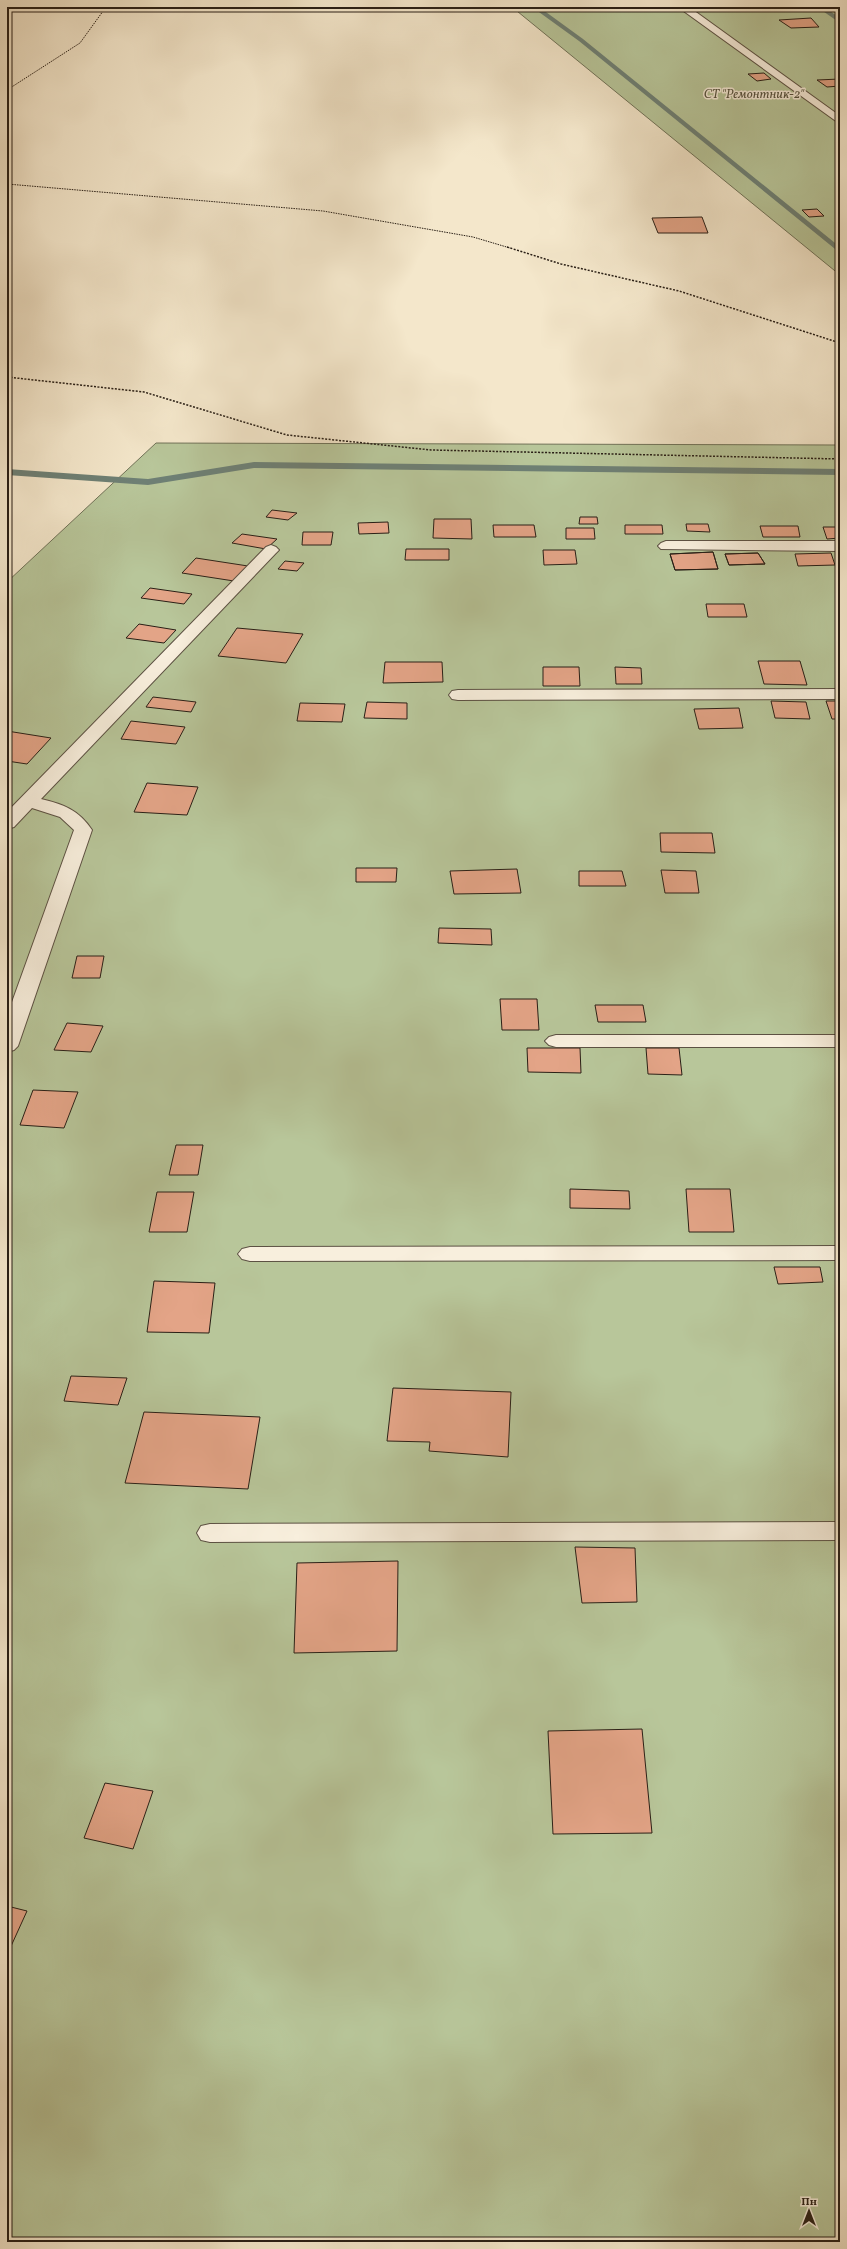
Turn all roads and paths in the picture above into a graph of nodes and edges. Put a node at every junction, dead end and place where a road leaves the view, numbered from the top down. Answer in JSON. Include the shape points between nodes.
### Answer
{"nodes":[{"id":1,"x":106,"y":7,"type":"edge"},
{"id":2,"x":683,"y":7,"type":"edge"},
{"id":3,"x":7,"y":90,"type":"edge"},
{"id":4,"x":840,"y":121,"type":"edge"},
{"id":5,"x":7,"y":184,"type":"edge"},
{"id":6,"x":840,"y":343,"type":"edge"},
{"id":7,"x":7,"y":377,"type":"edge"},
{"id":8,"x":840,"y":459,"type":"edge"},
{"id":9,"x":666,"y":546,"type":"dead end"},
{"id":10,"x":840,"y":546,"type":"edge"},
{"id":11,"x":271,"y":550,"type":"dead end"},
{"id":12,"x":840,"y":694,"type":"edge"},
{"id":13,"x":458,"y":695,"type":"dead end"},
{"id":14,"x":28,"y":801,"type":"junction"},
{"id":15,"x":7,"y":823,"type":"edge"},
{"id":16,"x":556,"y":1041,"type":"dead end"},
{"id":17,"x":840,"y":1041,"type":"edge"},
{"id":18,"x":7,"y":1046,"type":"edge"},
{"id":19,"x":840,"y":1253,"type":"edge"},
{"id":20,"x":250,"y":1254,"type":"dead end"},
{"id":21,"x":840,"y":1531,"type":"edge"},
{"id":22,"x":210,"y":1533,"type":"dead end"}],
"edges":[{"from":1,"to":3,"type":"path","via":[[80,43]]},
{"from":2,"to":4,"type":"street"},
{"from":5,"to":6,"type":"path","via":[[323,212],[473,237],[561,264],[679,291]]},
{"from":7,"to":8,"type":"path","via":[[144,392],[287,435],[432,450]]},
{"from":9,"to":10,"type":"street"},
{"from":11,"to":14,"type":"street"},
{"from":12,"to":13,"type":"street"},
{"from":14,"to":15,"type":"street"},
{"from":14,"to":18,"type":"street","via":[[57,808],[76,818],[83,830]]},
{"from":16,"to":17,"type":"street"},
{"from":19,"to":20,"type":"street"},
{"from":21,"to":22,"type":"street"}]}
